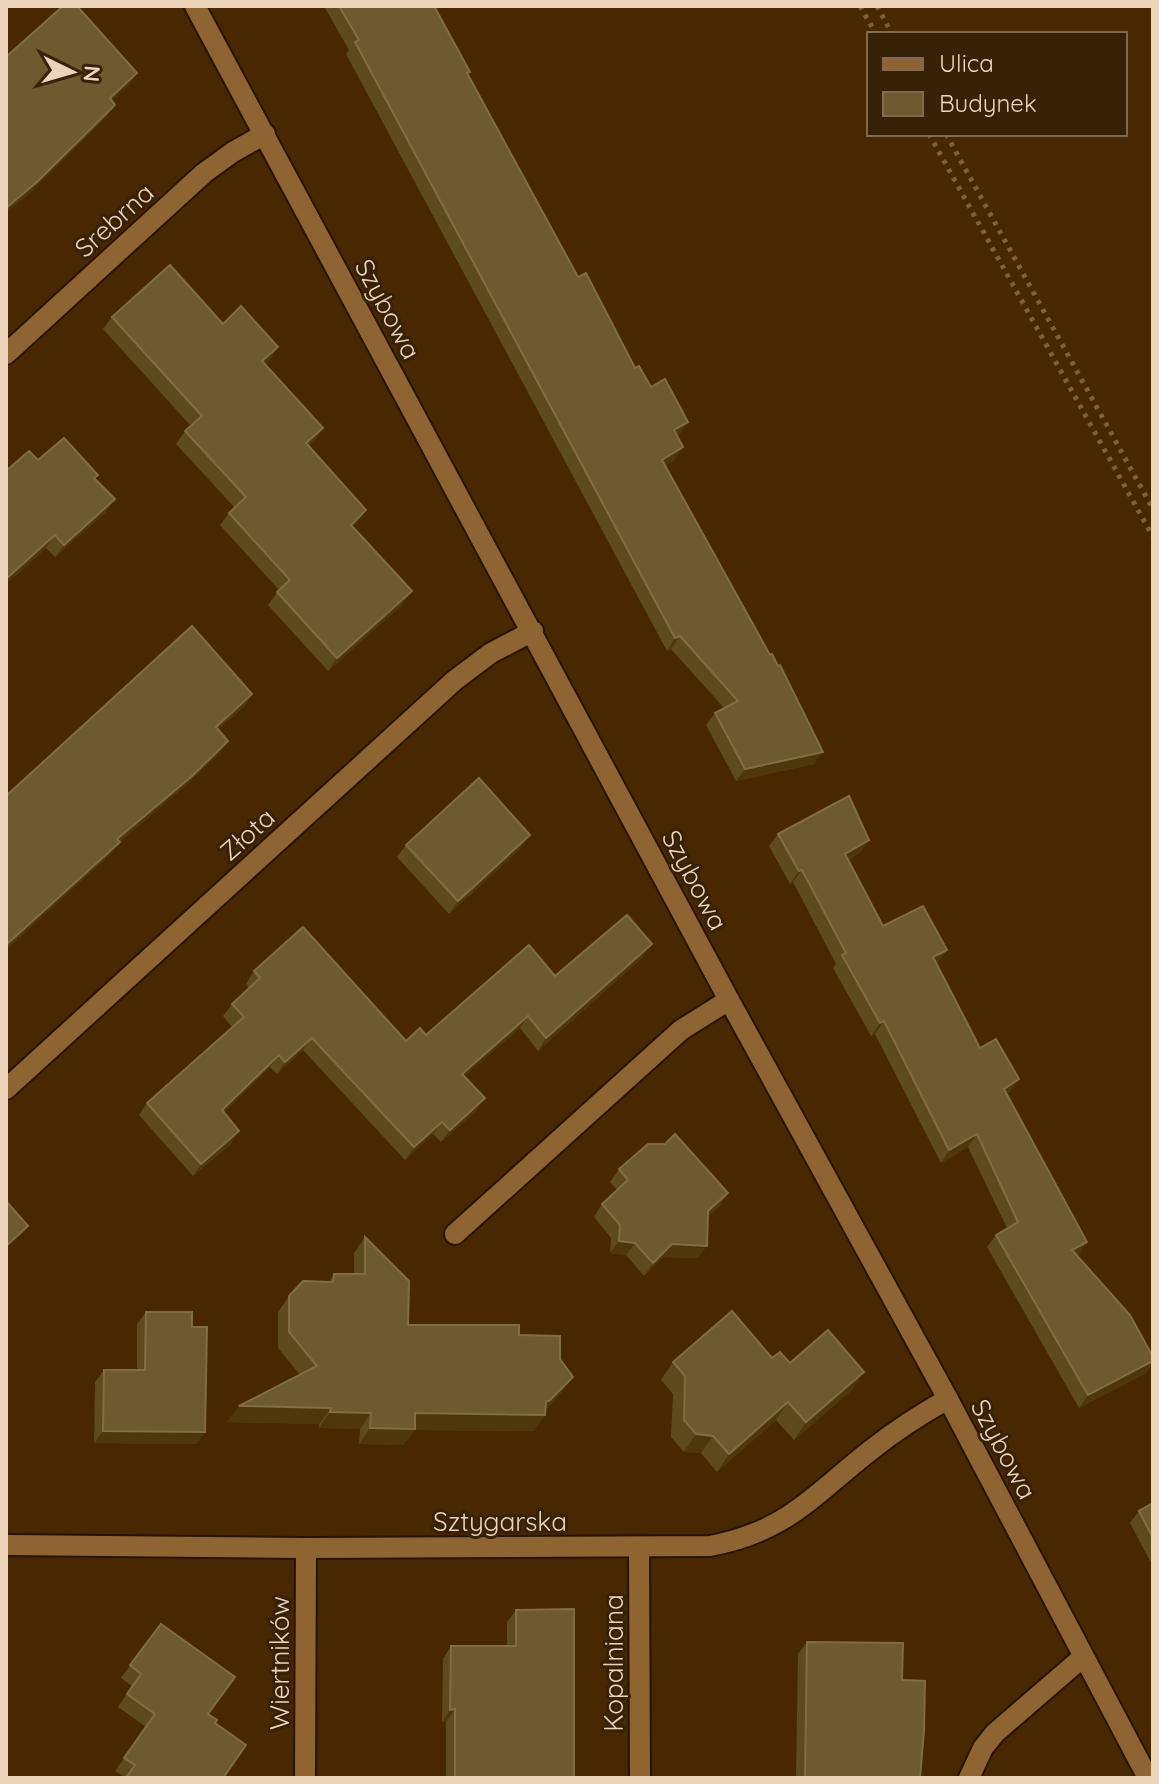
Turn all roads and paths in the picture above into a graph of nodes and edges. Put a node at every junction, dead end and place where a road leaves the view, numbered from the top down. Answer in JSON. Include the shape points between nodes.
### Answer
{"nodes":[{"id":1,"x":195,"y":6,"type":"edge"},
{"id":2,"x":860,"y":6,"type":"edge"},
{"id":3,"x":877,"y":6,"type":"edge"},
{"id":4,"x":875,"y":32,"type":"edge"},
{"id":5,"x":891,"y":32,"type":"edge"},
{"id":6,"x":265,"y":134,"type":"junction"},
{"id":7,"x":930,"y":136,"type":"edge"},
{"id":8,"x":947,"y":136,"type":"edge"},
{"id":9,"x":6,"y":354,"type":"edge"},
{"id":10,"x":1153,"y":509,"type":"edge"},
{"id":11,"x":1153,"y":537,"type":"edge"},
{"id":12,"x":533,"y":631,"type":"junction"},
{"id":13,"x":729,"y":1000,"type":"junction"},
{"id":14,"x":6,"y":1089,"type":"edge"},
{"id":15,"x":455,"y":1234,"type":"dead end"},
{"id":16,"x":948,"y":1399,"type":"junction"},
{"id":17,"x":6,"y":1545,"type":"edge"},
{"id":18,"x":639,"y":1547,"type":"junction"},
{"id":19,"x":306,"y":1548,"type":"junction"},
{"id":20,"x":1083,"y":1657,"type":"junction"},
{"id":21,"x":305,"y":1778,"type":"edge"},
{"id":22,"x":640,"y":1778,"type":"edge"},
{"id":23,"x":969,"y":1778,"type":"edge"},
{"id":24,"x":1148,"y":1778,"type":"edge"}],
"edges":[{"from":1,"to":6,"type":"street","name":"Szybowa"},
{"from":2,"to":4,"type":"path"},
{"from":3,"to":5,"type":"path"},
{"from":6,"to":9,"type":"street","name":"Srebrna","via":[[204,173]]},
{"from":6,"to":12,"type":"street","name":"Szybowa"},
{"from":7,"to":11,"type":"path"},
{"from":8,"to":10,"type":"path"},
{"from":12,"to":13,"type":"street","name":"Szybowa"},
{"from":12,"to":14,"type":"street","name":"Złota","via":[[455,680]]},
{"from":13,"to":15,"type":"street","via":[[681,1030]]},
{"from":13,"to":16,"type":"street","name":"Szybowa"},
{"from":16,"to":18,"type":"street","name":"Sztygarska","via":[[872,1449],[797,1512],[760,1533],[710,1546]]},
{"from":16,"to":20,"type":"street","name":"Szybowa"},
{"from":17,"to":19,"type":"street","name":"Sztygarska"},
{"from":18,"to":19,"type":"street","name":"Sztygarska"},
{"from":18,"to":22,"type":"street","name":"Kopalniana"},
{"from":19,"to":21,"type":"street","name":"Wiertników"},
{"from":20,"to":23,"type":"street","via":[[995,1733]]},
{"from":20,"to":24,"type":"street","name":"Szybowa"}]}
